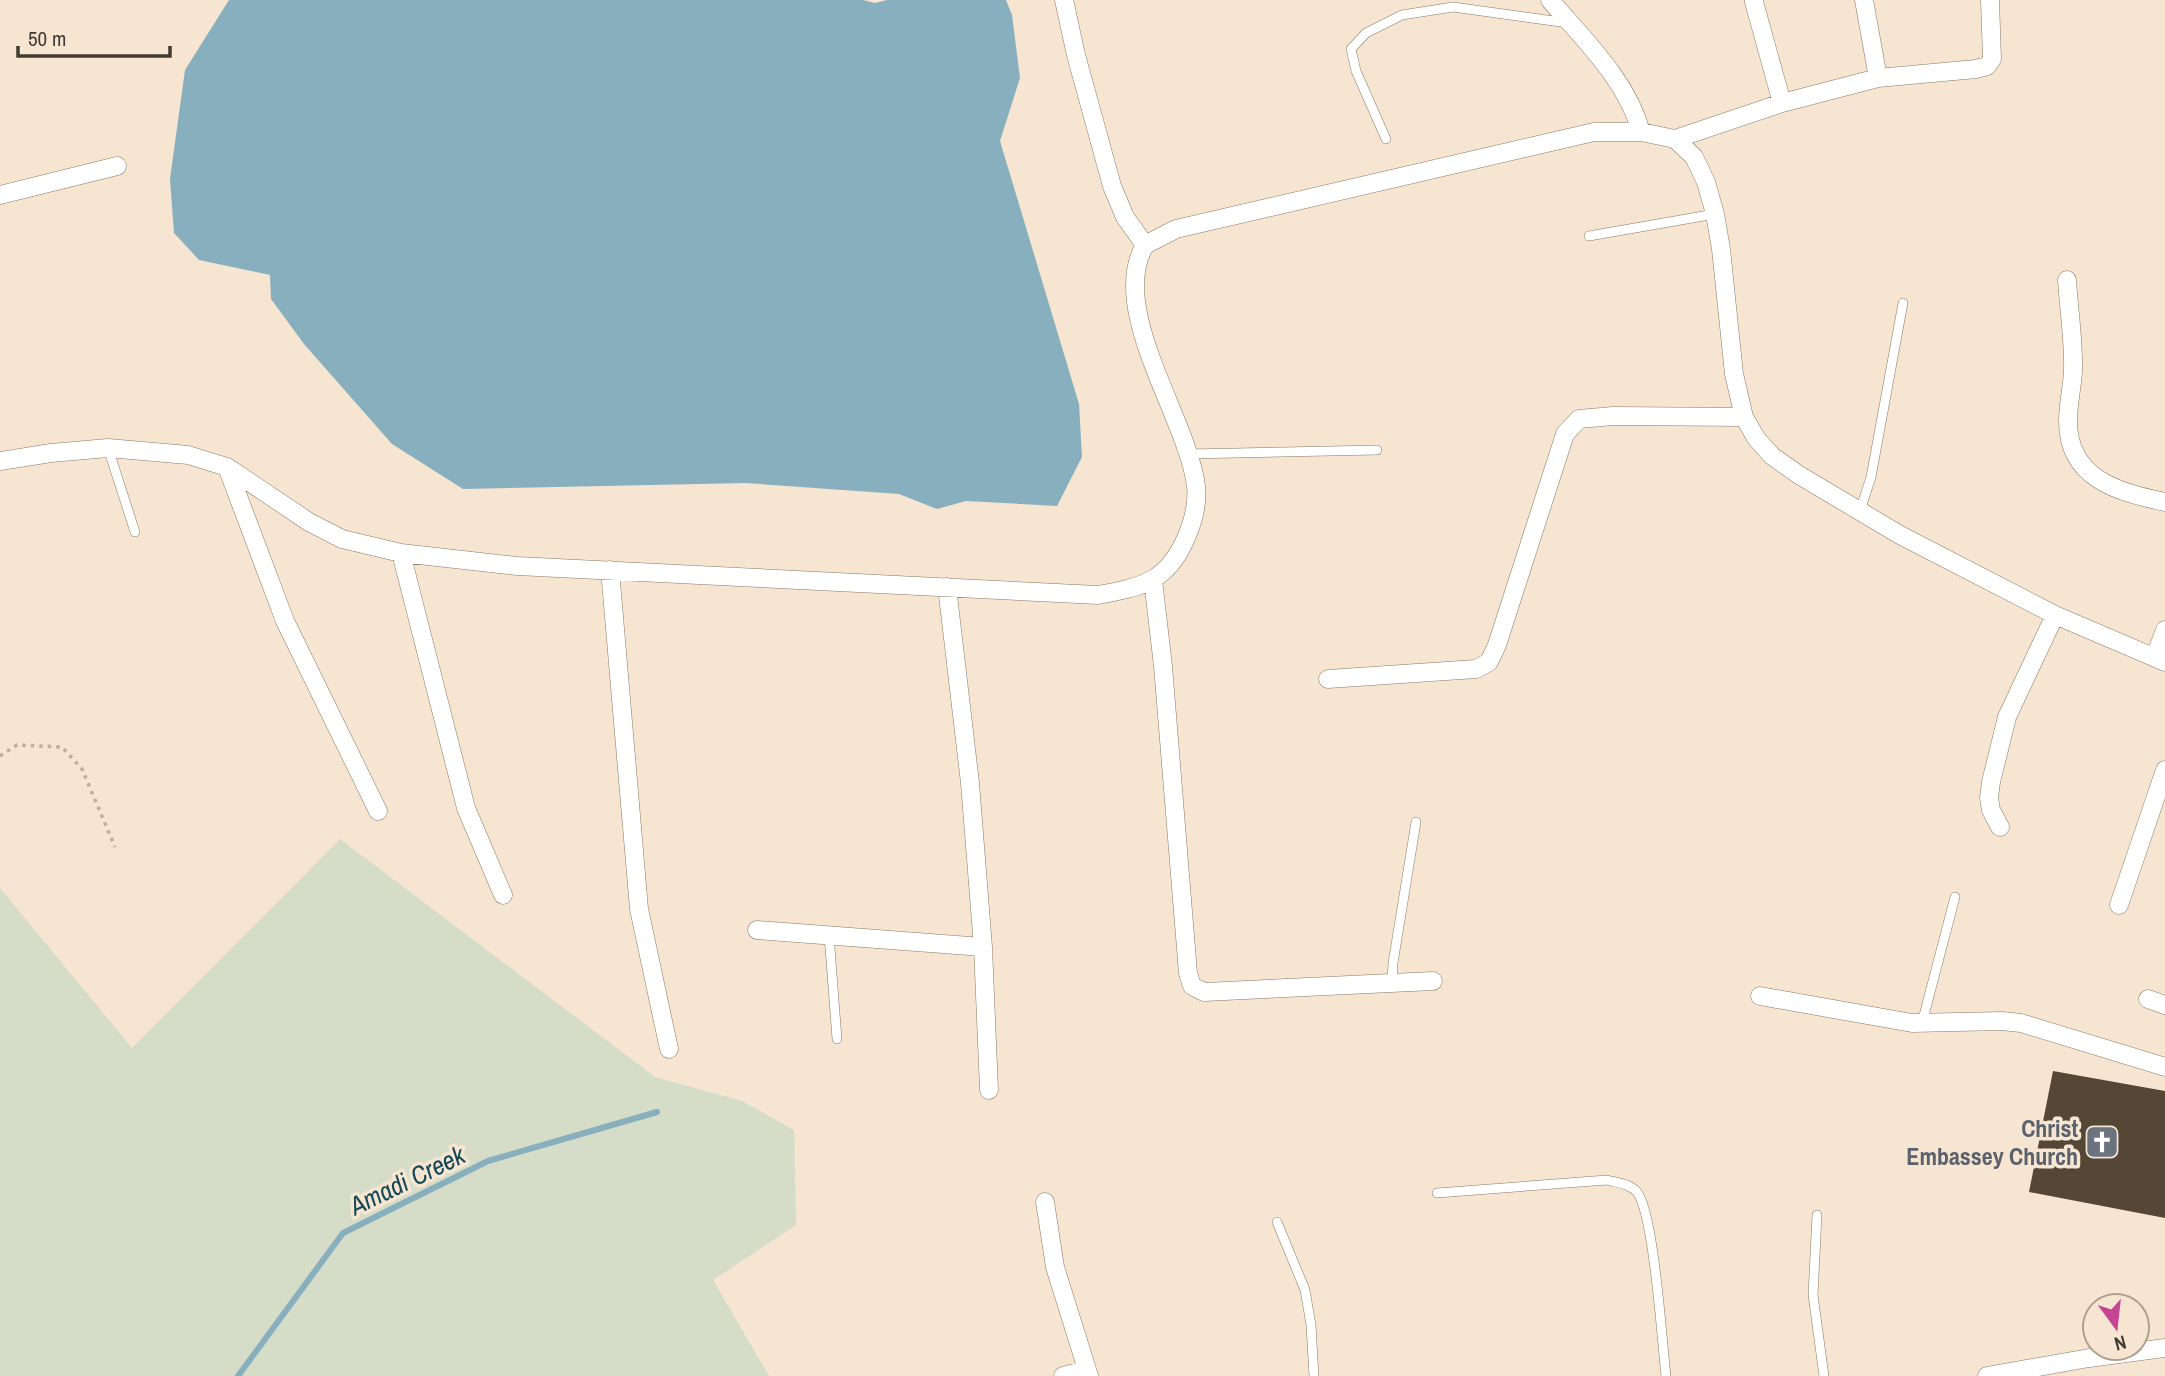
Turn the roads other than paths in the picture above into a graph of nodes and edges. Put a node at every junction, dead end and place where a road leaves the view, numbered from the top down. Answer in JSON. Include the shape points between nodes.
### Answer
{"nodes":[{"id":1,"x":1064,"y":0,"type":"edge"},
{"id":2,"x":1550,"y":0,"type":"edge"},
{"id":3,"x":1864,"y":0,"type":"edge"},
{"id":4,"x":1990,"y":0,"type":"edge"},
{"id":5,"x":1754,"y":2,"type":"dead end"},
{"id":6,"x":1569,"y":23,"type":"junction"},
{"id":7,"x":1878,"y":78,"type":"junction"},
{"id":8,"x":1782,"y":103,"type":"junction"},
{"id":9,"x":1642,"y":132,"type":"junction"},
{"id":10,"x":1386,"y":139,"type":"dead end"},
{"id":11,"x":1675,"y":139,"type":"junction"},
{"id":12,"x":117,"y":166,"type":"dead end"},
{"id":13,"x":0,"y":195,"type":"edge"},
{"id":14,"x":1715,"y":214,"type":"junction"},
{"id":15,"x":1589,"y":236,"type":"dead end"},
{"id":16,"x":1144,"y":245,"type":"junction"},
{"id":17,"x":2067,"y":280,"type":"dead end"},
{"id":18,"x":1903,"y":303,"type":"dead end"},
{"id":19,"x":1744,"y":417,"type":"junction"},
{"id":20,"x":108,"y":448,"type":"junction"},
{"id":21,"x":1377,"y":450,"type":"dead end"},
{"id":22,"x":1187,"y":454,"type":"junction"},
{"id":23,"x":0,"y":461,"type":"edge"},
{"id":24,"x":227,"y":467,"type":"junction"},
{"id":25,"x":2165,"y":502,"type":"edge"},
{"id":26,"x":1860,"y":511,"type":"junction"},
{"id":27,"x":135,"y":532,"type":"dead end"},
{"id":28,"x":401,"y":553,"type":"junction"},
{"id":29,"x":610,"y":570,"type":"junction"},
{"id":30,"x":1153,"y":580,"type":"junction"},
{"id":31,"x":947,"y":587,"type":"junction"},
{"id":32,"x":2055,"y":615,"type":"junction"},
{"id":33,"x":2165,"y":630,"type":"edge"},
{"id":34,"x":2160,"y":660,"type":"edge"},
{"id":35,"x":1328,"y":679,"type":"dead end"},
{"id":36,"x":2165,"y":769,"type":"edge"},
{"id":37,"x":379,"y":811,"type":"dead end"},
{"id":38,"x":1416,"y":822,"type":"dead end"},
{"id":39,"x":2000,"y":827,"type":"dead end"},
{"id":40,"x":503,"y":895,"type":"dead end"},
{"id":41,"x":1955,"y":897,"type":"dead end"},
{"id":42,"x":2119,"y":905,"type":"dead end"},
{"id":43,"x":757,"y":930,"type":"dead end"},
{"id":44,"x":828,"y":935,"type":"junction"},
{"id":45,"x":982,"y":947,"type":"junction"},
{"id":46,"x":1433,"y":981,"type":"dead end"},
{"id":47,"x":1392,"y":983,"type":"junction"},
{"id":48,"x":1760,"y":996,"type":"dead end"},
{"id":49,"x":1922,"y":1023,"type":"junction"},
{"id":50,"x":837,"y":1039,"type":"dead end"},
{"id":51,"x":669,"y":1049,"type":"dead end"},
{"id":52,"x":2165,"y":1067,"type":"edge"},
{"id":53,"x":989,"y":1090,"type":"dead end"},
{"id":54,"x":1437,"y":1193,"type":"dead end"},
{"id":55,"x":1045,"y":1202,"type":"dead end"},
{"id":56,"x":1817,"y":1215,"type":"dead end"},
{"id":57,"x":1277,"y":1222,"type":"dead end"},
{"id":58,"x":2165,"y":1348,"type":"edge"},
{"id":59,"x":1088,"y":1373,"type":"edge"},
{"id":60,"x":1063,"y":1376,"type":"edge"},
{"id":61,"x":1314,"y":1376,"type":"edge"},
{"id":62,"x":1666,"y":1376,"type":"edge"},
{"id":63,"x":1824,"y":1376,"type":"edge"},
{"id":64,"x":1987,"y":1376,"type":"edge"}],
"edges":[{"from":1,"to":16,"type":"street","via":[[1112,186]]},
{"from":2,"to":6,"type":"street"},
{"from":3,"to":7,"type":"street"},
{"from":4,"to":7,"type":"street","via":[[1992,59],[1987,66]]},
{"from":5,"to":8,"type":"street"},
{"from":6,"to":9,"type":"street","via":[[1624,90]]},
{"from":6,"to":10,"type":"lane","via":[[1453,7],[1402,15],[1366,33],[1351,49]]},
{"from":7,"to":8,"type":"street"},
{"from":8,"to":11,"type":"street"},
{"from":9,"to":11,"type":"street"},
{"from":9,"to":16,"type":"street","via":[[1594,131],[1479,157],[1188,226]]},
{"from":11,"to":14,"type":"street","via":[[1694,157]]},
{"from":12,"to":13,"type":"street"},
{"from":14,"to":15,"type":"lane"},
{"from":14,"to":19,"type":"street","via":[[1734,374]]},
{"from":16,"to":22,"type":"street","via":[[1136,268],[1139,318]]},
{"from":17,"to":25,"type":"street","via":[[2073,371],[2068,422],[2071,448],[2080,465],[2104,482],[2125,493]]},
{"from":18,"to":26,"type":"lane","via":[[1871,477]]},
{"from":19,"to":26,"type":"street","via":[[1772,456]]},
{"from":19,"to":35,"type":"street","via":[[1579,419],[1565,435],[1489,662],[1476,669]]},
{"from":20,"to":23,"type":"street"},
{"from":20,"to":24,"type":"street","via":[[188,455]]},
{"from":20,"to":27,"type":"lane"},
{"from":21,"to":22,"type":"lane"},
{"from":22,"to":30,"type":"street","via":[[1196,486],[1194,520],[1170,567]]},
{"from":24,"to":28,"type":"street","via":[[342,539]]},
{"from":24,"to":37,"type":"street","via":[[285,621]]},
{"from":26,"to":32,"type":"street"},
{"from":28,"to":29,"type":"street","via":[[517,566]]},
{"from":28,"to":40,"type":"street","via":[[466,808]]},
{"from":29,"to":31,"type":"street"},
{"from":29,"to":51,"type":"street","via":[[639,909]]},
{"from":30,"to":31,"type":"street","via":[[1133,589],[1097,595]]},
{"from":30,"to":47,"type":"street","via":[[1192,986],[1203,992]]},
{"from":31,"to":45,"type":"street","via":[[970,783]]},
{"from":32,"to":34,"type":"street"},
{"from":32,"to":39,"type":"street","via":[[2007,717],[1989,798]]},
{"from":33,"to":34,"type":"street"},
{"from":36,"to":42,"type":"street"},
{"from":38,"to":47,"type":"lane"},
{"from":41,"to":49,"type":"lane"},
{"from":43,"to":44,"type":"street"},
{"from":44,"to":45,"type":"street"},
{"from":44,"to":50,"type":"lane"},
{"from":45,"to":53,"type":"street"},
{"from":46,"to":47,"type":"street"},
{"from":48,"to":49,"type":"street"},
{"from":49,"to":52,"type":"street","via":[[2021,1023]]},
{"from":54,"to":62,"type":"lane","via":[[1607,1180],[1636,1191],[1647,1218]]},
{"from":55,"to":59,"type":"street","via":[[1055,1267]]},
{"from":56,"to":63,"type":"lane","via":[[1814,1312]]},
{"from":57,"to":61,"type":"lane","via":[[1305,1290]]},
{"from":58,"to":64,"type":"street"},
{"from":59,"to":60,"type":"street"}]}
